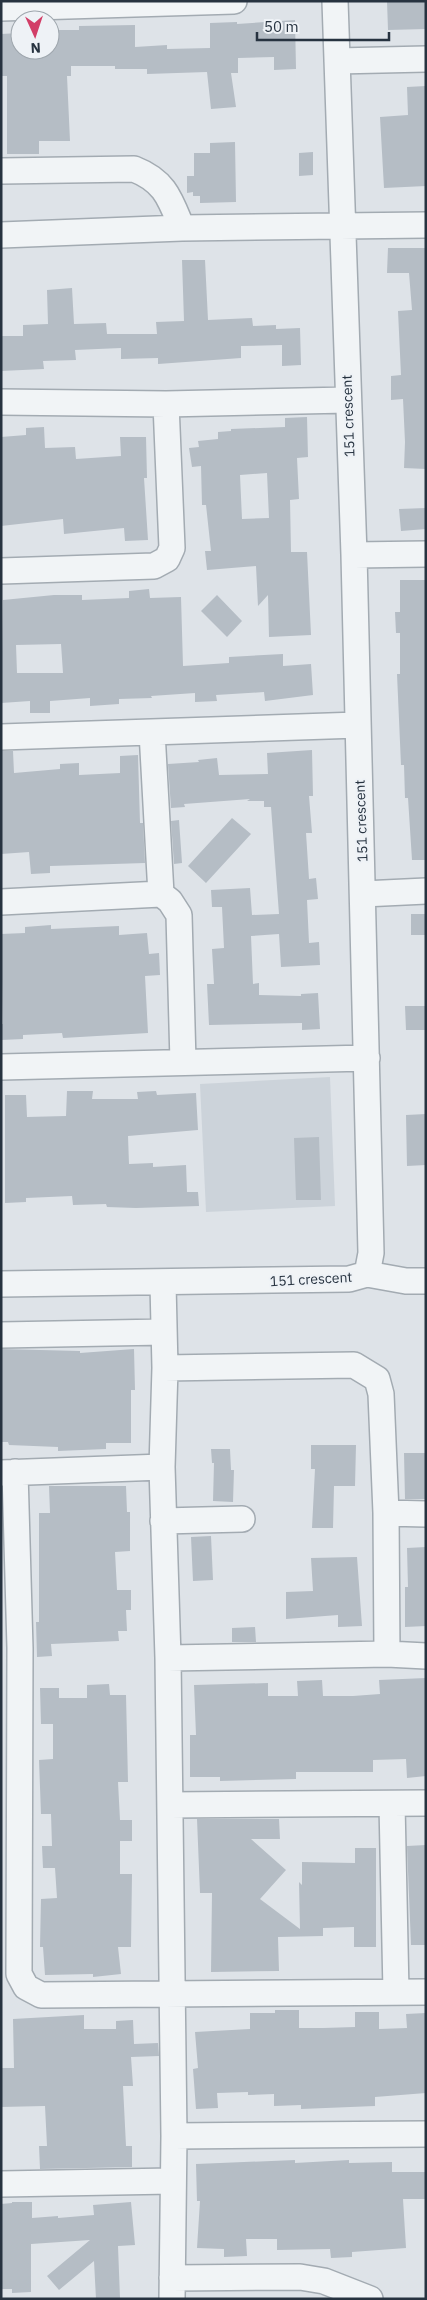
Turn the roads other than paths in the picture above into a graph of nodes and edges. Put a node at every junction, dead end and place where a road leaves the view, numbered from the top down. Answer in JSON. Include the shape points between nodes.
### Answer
{"nodes":[{"id":1,"x":234,"y":1,"type":"edge"},
{"id":2,"x":335,"y":1,"type":"edge"},
{"id":3,"x":1,"y":8,"type":"edge"},
{"id":4,"x":426,"y":59,"type":"edge"},
{"id":5,"x":337,"y":61,"type":"junction"},
{"id":6,"x":1,"y":171,"type":"edge"},
{"id":7,"x":426,"y":226,"type":"edge"},
{"id":8,"x":342,"y":227,"type":"junction"},
{"id":9,"x":182,"y":228,"type":"junction"},
{"id":10,"x":1,"y":235,"type":"edge"},
{"id":11,"x":347,"y":400,"type":"junction"},
{"id":12,"x":1,"y":402,"type":"edge"},
{"id":13,"x":166,"y":404,"type":"junction"},
{"id":14,"x":426,"y":554,"type":"edge"},
{"id":15,"x":354,"y":555,"type":"junction"},
{"id":16,"x":1,"y":571,"type":"edge"},
{"id":17,"x":358,"y":725,"type":"junction"},
{"id":18,"x":152,"y":732,"type":"junction"},
{"id":19,"x":1,"y":737,"type":"edge"},
{"id":20,"x":426,"y":891,"type":"edge"},
{"id":21,"x":161,"y":894,"type":"junction"},
{"id":22,"x":363,"y":894,"type":"junction"},
{"id":23,"x":1,"y":902,"type":"edge"},
{"id":24,"x":367,"y":1058,"type":"junction"},
{"id":25,"x":183,"y":1062,"type":"junction"},
{"id":26,"x":1,"y":1066,"type":"edge"},
{"id":27,"x":367,"y":1274,"type":"junction"},
{"id":28,"x":426,"y":1280,"type":"edge"},
{"id":29,"x":1,"y":1284,"type":"edge"},
{"id":30,"x":163,"y":1284,"type":"junction"},
{"id":31,"x":164,"y":1332,"type":"junction"},
{"id":32,"x":1,"y":1335,"type":"edge"},
{"id":33,"x":166,"y":1368,"type":"junction"},
{"id":34,"x":162,"y":1467,"type":"junction"},
{"id":35,"x":8,"y":1473,"type":"edge"},
{"id":36,"x":386,"y":1513,"type":"junction"},
{"id":37,"x":426,"y":1514,"type":"edge"},
{"id":38,"x":242,"y":1519,"type":"dead end"},
{"id":39,"x":163,"y":1521,"type":"junction"},
{"id":40,"x":10,"y":1648,"type":"edge"},
{"id":41,"x":387,"y":1654,"type":"junction"},
{"id":42,"x":426,"y":1656,"type":"edge"},
{"id":43,"x":168,"y":1658,"type":"junction"},
{"id":44,"x":426,"y":1803,"type":"edge"},
{"id":45,"x":392,"y":1804,"type":"junction"},
{"id":46,"x":170,"y":1806,"type":"junction"},
{"id":47,"x":396,"y":1992,"type":"junction"},
{"id":48,"x":426,"y":1992,"type":"edge"},
{"id":49,"x":171,"y":1995,"type":"junction"},
{"id":50,"x":426,"y":2134,"type":"edge"},
{"id":51,"x":174,"y":2136,"type":"junction"},
{"id":52,"x":172,"y":2181,"type":"junction"},
{"id":53,"x":1,"y":2184,"type":"edge"},
{"id":54,"x":172,"y":2288,"type":"edge"},
{"id":55,"x":370,"y":2299,"type":"edge"}],
"edges":[{"from":1,"to":3,"type":"street"},
{"from":2,"to":5,"type":"street","name":"151 crescent"},
{"from":4,"to":5,"type":"street"},
{"from":5,"to":8,"type":"street","name":"151 crescent"},
{"from":6,"to":9,"type":"street","via":[[134,169],[151,176],[164,190]]},
{"from":7,"to":8,"type":"street"},
{"from":8,"to":9,"type":"street"},
{"from":8,"to":11,"type":"street","name":"151 crescent"},
{"from":9,"to":10,"type":"street"},
{"from":11,"to":13,"type":"street"},
{"from":11,"to":15,"type":"street","name":"151 crescent"},
{"from":12,"to":13,"type":"street"},
{"from":13,"to":16,"type":"street","via":[[172,548],[166,559],[154,566]]},
{"from":14,"to":15,"type":"street"},
{"from":15,"to":17,"type":"street","name":"151 crescent"},
{"from":17,"to":18,"type":"street"},
{"from":17,"to":22,"type":"street","name":"151 crescent"},
{"from":18,"to":19,"type":"street"},
{"from":18,"to":21,"type":"street"},
{"from":20,"to":22,"type":"street"},
{"from":21,"to":23,"type":"street"},
{"from":21,"to":25,"type":"street","via":[[179,915]]},
{"from":22,"to":24,"type":"street","name":"151 crescent"},
{"from":24,"to":25,"type":"street"},
{"from":24,"to":27,"type":"street","name":"151 crescent","via":[[371,1253]]},
{"from":25,"to":26,"type":"street"},
{"from":27,"to":28,"type":"street","via":[[406,1281]]},
{"from":27,"to":30,"type":"street","name":"151 crescent","via":[[349,1279]]},
{"from":29,"to":30,"type":"street","name":"151 crescent"},
{"from":30,"to":31,"type":"street"},
{"from":31,"to":32,"type":"street"},
{"from":31,"to":33,"type":"street"},
{"from":33,"to":34,"type":"street"},
{"from":33,"to":36,"type":"street","via":[[354,1365],[377,1379],[381,1394]]},
{"from":34,"to":35,"type":"street"},
{"from":34,"to":39,"type":"street"},
{"from":35,"to":40,"type":"street"},
{"from":36,"to":37,"type":"street"},
{"from":36,"to":41,"type":"street"},
{"from":38,"to":39,"type":"street"},
{"from":39,"to":43,"type":"street"},
{"from":40,"to":49,"type":"street","via":[[19,1974],[26,1988],[41,1996]]},
{"from":41,"to":42,"type":"street"},
{"from":41,"to":43,"type":"street"},
{"from":43,"to":46,"type":"street"},
{"from":44,"to":45,"type":"street"},
{"from":45,"to":46,"type":"street"},
{"from":45,"to":47,"type":"street"},
{"from":46,"to":49,"type":"street"},
{"from":47,"to":48,"type":"street"},
{"from":47,"to":49,"type":"street"},
{"from":49,"to":51,"type":"street"},
{"from":50,"to":51,"type":"street"},
{"from":51,"to":52,"type":"street"},
{"from":52,"to":53,"type":"street"},
{"from":52,"to":54,"type":"street"},
{"from":54,"to":55,"type":"street","via":[[300,2277],[324,2281]]}]}
